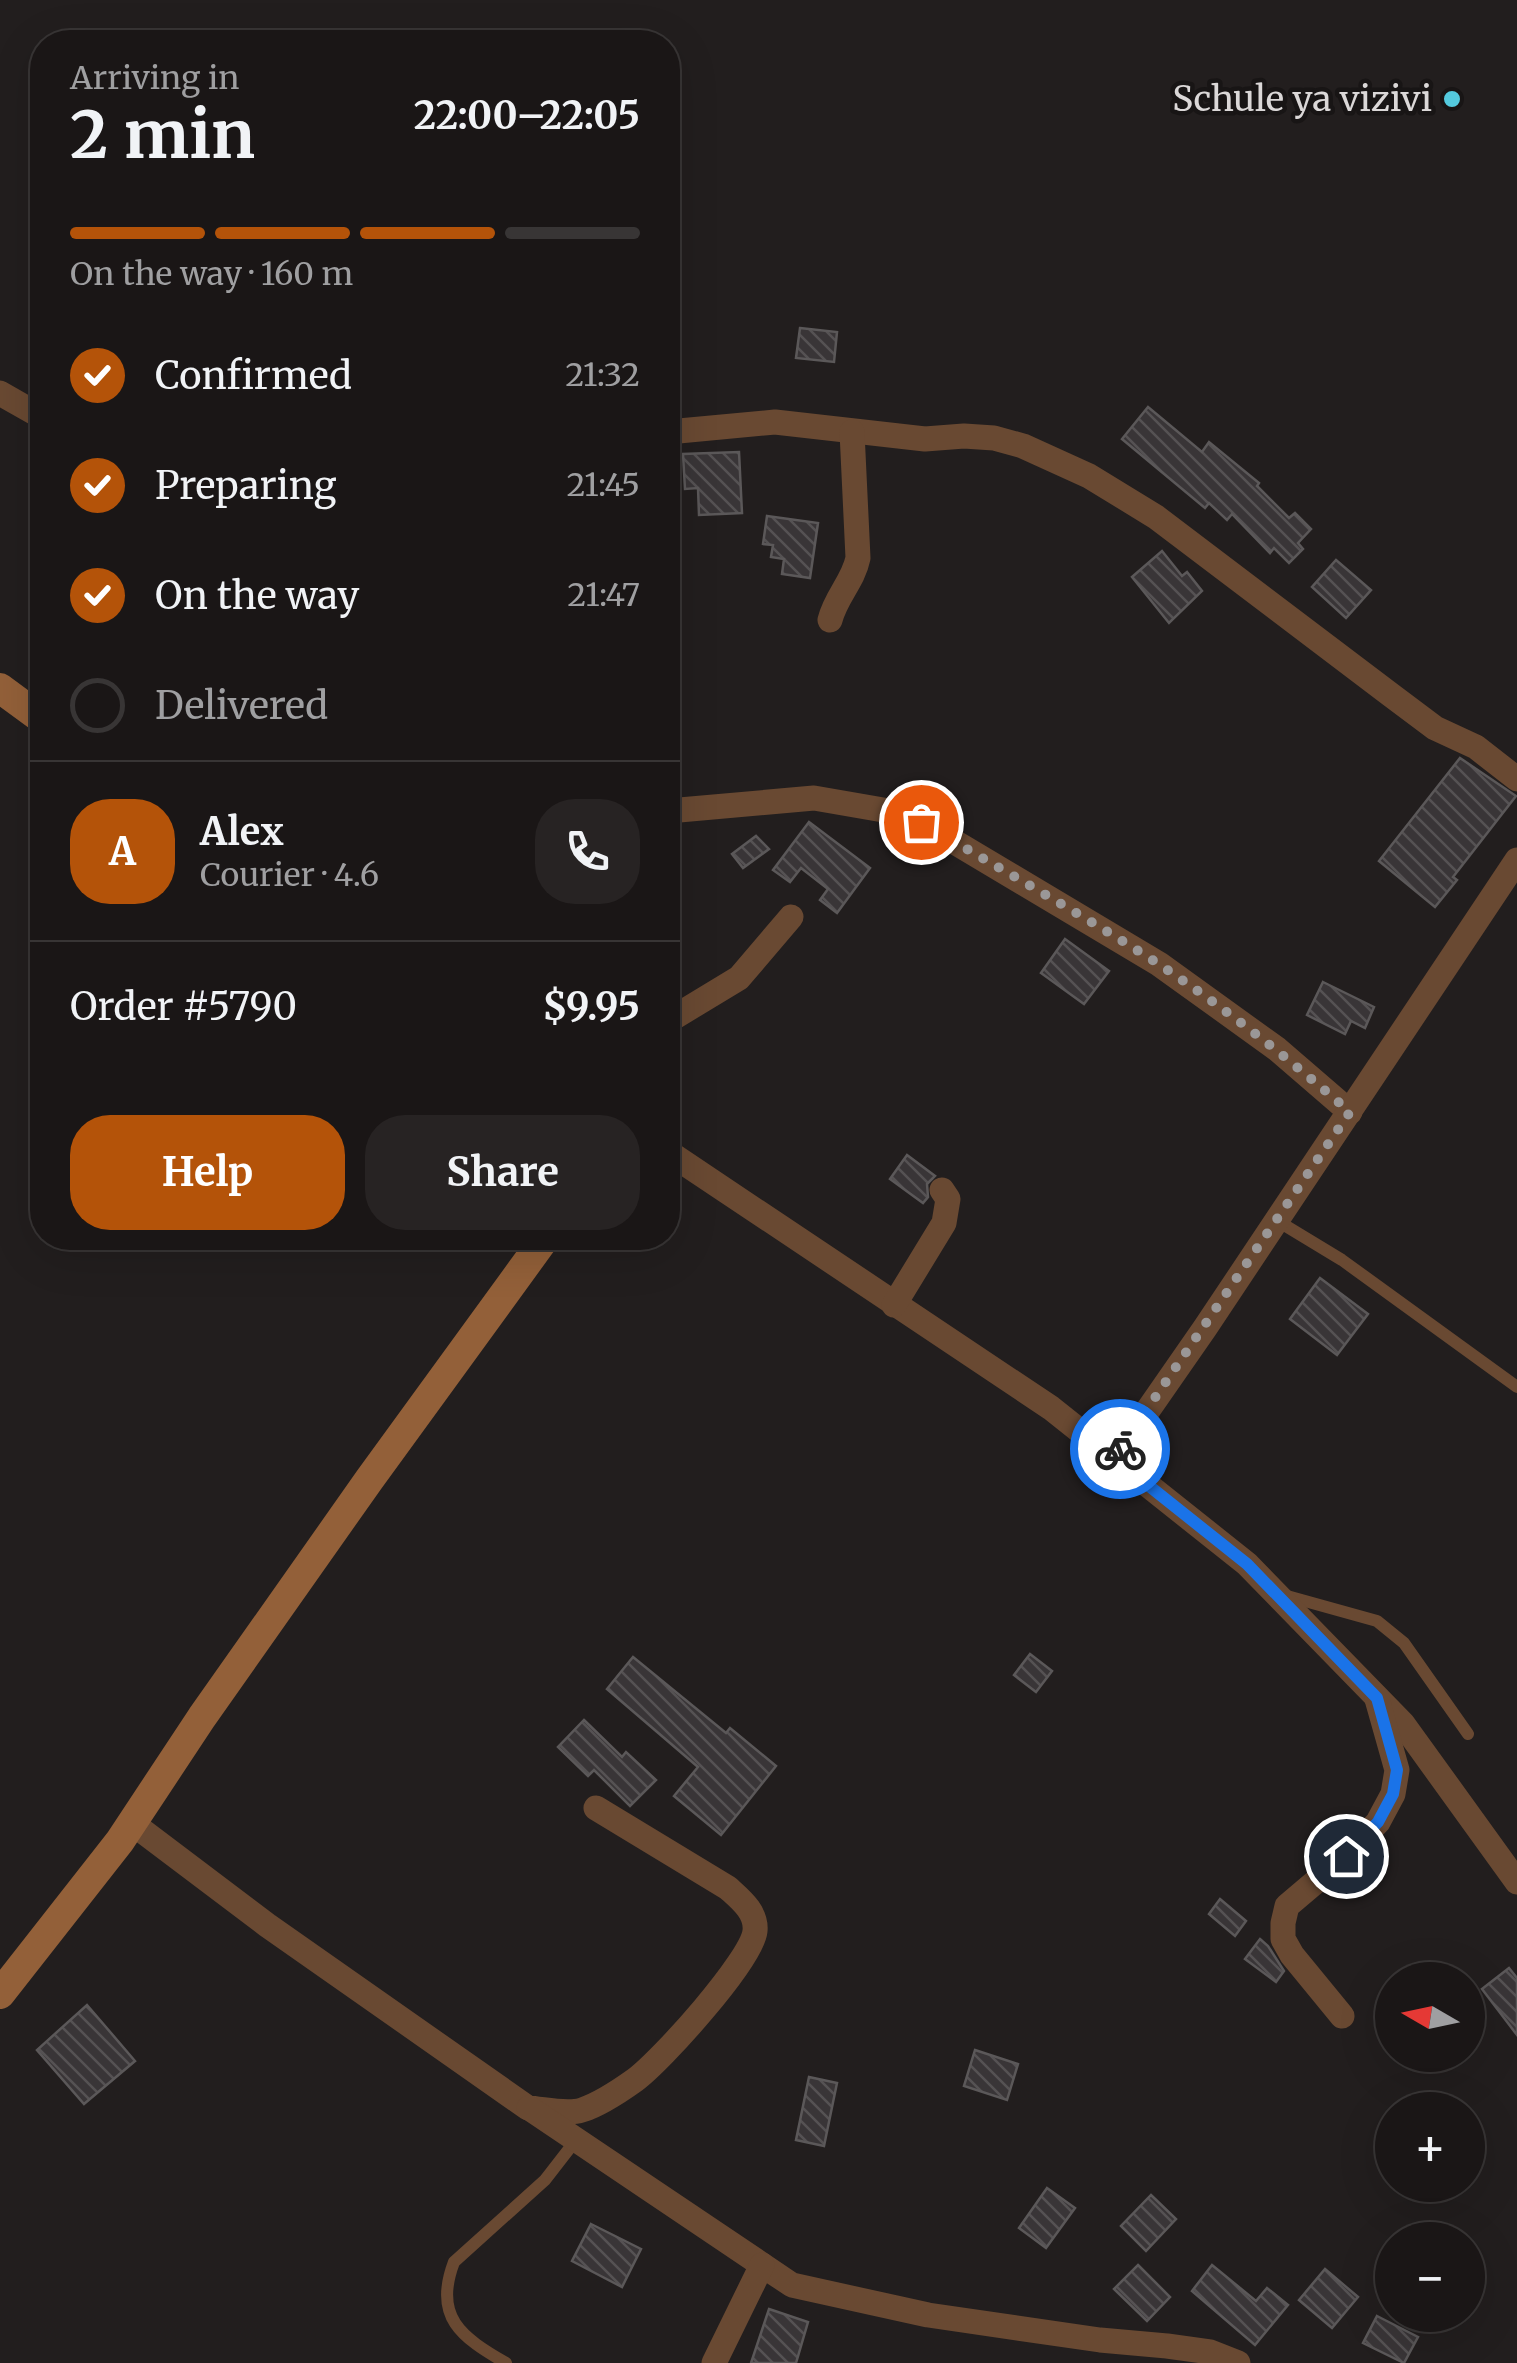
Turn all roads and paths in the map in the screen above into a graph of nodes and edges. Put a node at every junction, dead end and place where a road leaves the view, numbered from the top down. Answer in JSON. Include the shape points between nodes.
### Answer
{"nodes":[{"id":1,"x":0,"y":394,"type":"edge"},
{"id":2,"x":30,"y":410,"type":"edge"},
{"id":3,"x":680,"y":431,"type":"edge"},
{"id":4,"x":852,"y":432,"type":"junction"},
{"id":5,"x":830,"y":620,"type":"dead end"},
{"id":6,"x":0,"y":688,"type":"edge"},
{"id":7,"x":30,"y":710,"type":"edge"},
{"id":8,"x":1517,"y":779,"type":"edge"},
{"id":9,"x":680,"y":810,"type":"edge"},
{"id":10,"x":1517,"y":860,"type":"edge"},
{"id":11,"x":791,"y":918,"type":"dead end"},
{"id":12,"x":680,"y":1014,"type":"edge"},
{"id":13,"x":1350,"y":1112,"type":"junction"},
{"id":14,"x":680,"y":1160,"type":"edge"},
{"id":15,"x":942,"y":1190,"type":"dead end"},
{"id":16,"x":1276,"y":1220,"type":"junction"},
{"id":17,"x":536,"y":1250,"type":"edge"},
{"id":18,"x":894,"y":1304,"type":"junction"},
{"id":19,"x":1517,"y":1387,"type":"edge"},
{"id":20,"x":1114,"y":1458,"type":"junction"},
{"id":21,"x":1275,"y":1593,"type":"junction"},
{"id":22,"x":1377,"y":1698,"type":"junction"},
{"id":23,"x":1468,"y":1734,"type":"dead end"},
{"id":24,"x":596,"y":1808,"type":"dead end"},
{"id":25,"x":132,"y":1823,"type":"junction"},
{"id":26,"x":1517,"y":1882,"type":"edge"},
{"id":27,"x":0,"y":1994,"type":"edge"},
{"id":28,"x":1342,"y":2016,"type":"dead end"},
{"id":29,"x":528,"y":2108,"type":"junction"},
{"id":30,"x":576,"y":2140,"type":"junction"},
{"id":31,"x":762,"y":2266,"type":"junction"},
{"id":32,"x":506,"y":2363,"type":"edge"},
{"id":33,"x":714,"y":2363,"type":"edge"},
{"id":34,"x":1238,"y":2363,"type":"edge"}],
"edges":[{"from":1,"to":2,"type":"street"},
{"from":3,"to":4,"type":"street","via":[[775,422]]},
{"from":4,"to":5,"type":"street","via":[[858,558]]},
{"from":4,"to":8,"type":"street","via":[[994,438],[1088,476],[1156,517],[1435,728],[1476,746]]},
{"from":6,"to":7,"type":"street"},
{"from":9,"to":13,"type":"street","via":[[814,798],[921,822],[1158,964],[1277,1049]]},
{"from":10,"to":13,"type":"street"},
{"from":11,"to":12,"type":"street","via":[[738,978]]},
{"from":13,"to":16,"type":"street"},
{"from":14,"to":18,"type":"street"},
{"from":15,"to":18,"type":"street","via":[[948,1199],[944,1223]]},
{"from":16,"to":19,"type":"lane"},
{"from":16,"to":20,"type":"street"},
{"from":17,"to":25,"type":"street"},
{"from":18,"to":20,"type":"street"},
{"from":20,"to":21,"type":"street"},
{"from":21,"to":22,"type":"street"},
{"from":21,"to":23,"type":"lane","via":[[1377,1621],[1404,1643]]},
{"from":22,"to":26,"type":"street"},
{"from":22,"to":28,"type":"street","via":[[1397,1770],[1393,1794],[1346,1856],[1287,1906],[1283,1923],[1292,1955]]},
{"from":24,"to":29,"type":"street","via":[[728,1888],[746,1905],[755,1934],[694,2018],[636,2080],[580,2112]]},
{"from":25,"to":27,"type":"street"},
{"from":25,"to":29,"type":"street"},
{"from":29,"to":30,"type":"street"},
{"from":30,"to":31,"type":"street"},
{"from":30,"to":32,"type":"lane","via":[[545,2180],[454,2262],[448,2278],[446,2308],[454,2325]]},
{"from":31,"to":33,"type":"street"},
{"from":31,"to":34,"type":"street","via":[[792,2285],[911,2312],[1210,2352]]}]}
